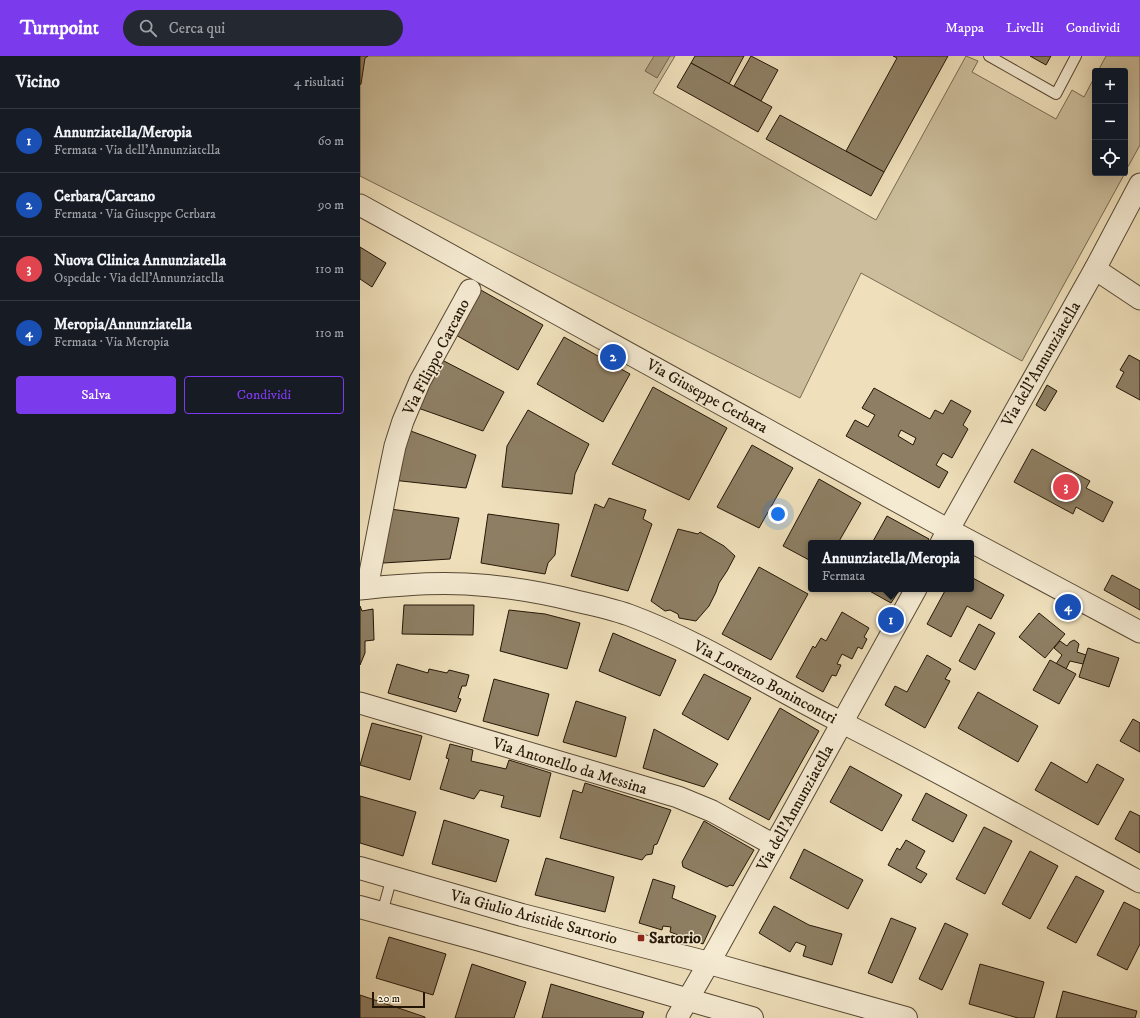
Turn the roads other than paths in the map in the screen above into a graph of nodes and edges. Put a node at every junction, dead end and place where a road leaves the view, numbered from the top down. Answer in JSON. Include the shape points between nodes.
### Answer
{"nodes":[{"id":1,"x":989,"y":56,"type":"edge"},
{"id":2,"x":1076,"y":56,"type":"edge"},
{"id":3,"x":1140,"y":184,"type":"edge"},
{"id":4,"x":360,"y":205,"type":"edge"},
{"id":5,"x":1095,"y":269,"type":"junction"},
{"id":6,"x":470,"y":290,"type":"dead end"},
{"id":7,"x":1140,"y":299,"type":"edge"},
{"id":8,"x":945,"y":536,"type":"edge"},
{"id":9,"x":974,"y":550,"type":"edge"},
{"id":10,"x":364,"y":588,"type":"edge"},
{"id":11,"x":914,"y":592,"type":"edge"},
{"id":12,"x":1140,"y":632,"type":"edge"},
{"id":13,"x":360,"y":703,"type":"edge"},
{"id":14,"x":842,"y":722,"type":"junction"},
{"id":15,"x":774,"y":844,"type":"junction"},
{"id":16,"x":360,"y":868,"type":"edge"},
{"id":17,"x":392,"y":877,"type":"junction"},
{"id":18,"x":1140,"y":882,"type":"edge"},
{"id":19,"x":360,"y":907,"type":"edge"},
{"id":20,"x":382,"y":913,"type":"junction"},
{"id":21,"x":709,"y":963,"type":"junction"},
{"id":22,"x":682,"y":1009,"type":"edge"},
{"id":23,"x":752,"y":1018,"type":"edge"},
{"id":24,"x":906,"y":1018,"type":"edge"}],
"edges":[{"from":1,"to":2,"type":"lane","via":[[1056,94]]},
{"from":3,"to":5,"type":"street","name":"Via dell'Annunziatella"},
{"from":4,"to":8,"type":"street","name":"Via Giuseppe Cerbara"},
{"from":5,"to":7,"type":"street"},
{"from":5,"to":8,"type":"street","name":"Via dell'Annunziatella"},
{"from":6,"to":10,"type":"street","name":"Via Filippo Carcano","via":[[420,381],[403,421],[395,446]]},
{"from":9,"to":12,"type":"street","name":"Via Giuseppe Cerbara"},
{"from":10,"to":14,"type":"street","name":"Via Lorenzo Bonincontri","via":[[436,584],[488,585],[554,596],[615,611],[702,648]]},
{"from":11,"to":14,"type":"street","name":"Via dell'Annunziatella"},
{"from":13,"to":15,"type":"street","name":"Via Antonello da Messina","via":[[683,799],[712,811]]},
{"from":14,"to":15,"type":"street","name":"Via dell'Annunziatella"},
{"from":14,"to":18,"type":"street","name":"Via Lorenzo Bonincontri"},
{"from":15,"to":21,"type":"street","name":"Via dell'Annunziatella"},
{"from":16,"to":17,"type":"street","name":"Via Giulio Aristide Sartorio"},
{"from":17,"to":20,"type":"lane"},
{"from":17,"to":21,"type":"street","name":"Via Giulio Aristide Sartorio","via":[[522,915]]},
{"from":19,"to":20,"type":"street"},
{"from":20,"to":22,"type":"street","via":[[480,940]]},
{"from":21,"to":22,"type":"street"},
{"from":21,"to":24,"type":"street","name":"Via Giulio Aristide Sartorio"},
{"from":22,"to":23,"type":"street"}]}
